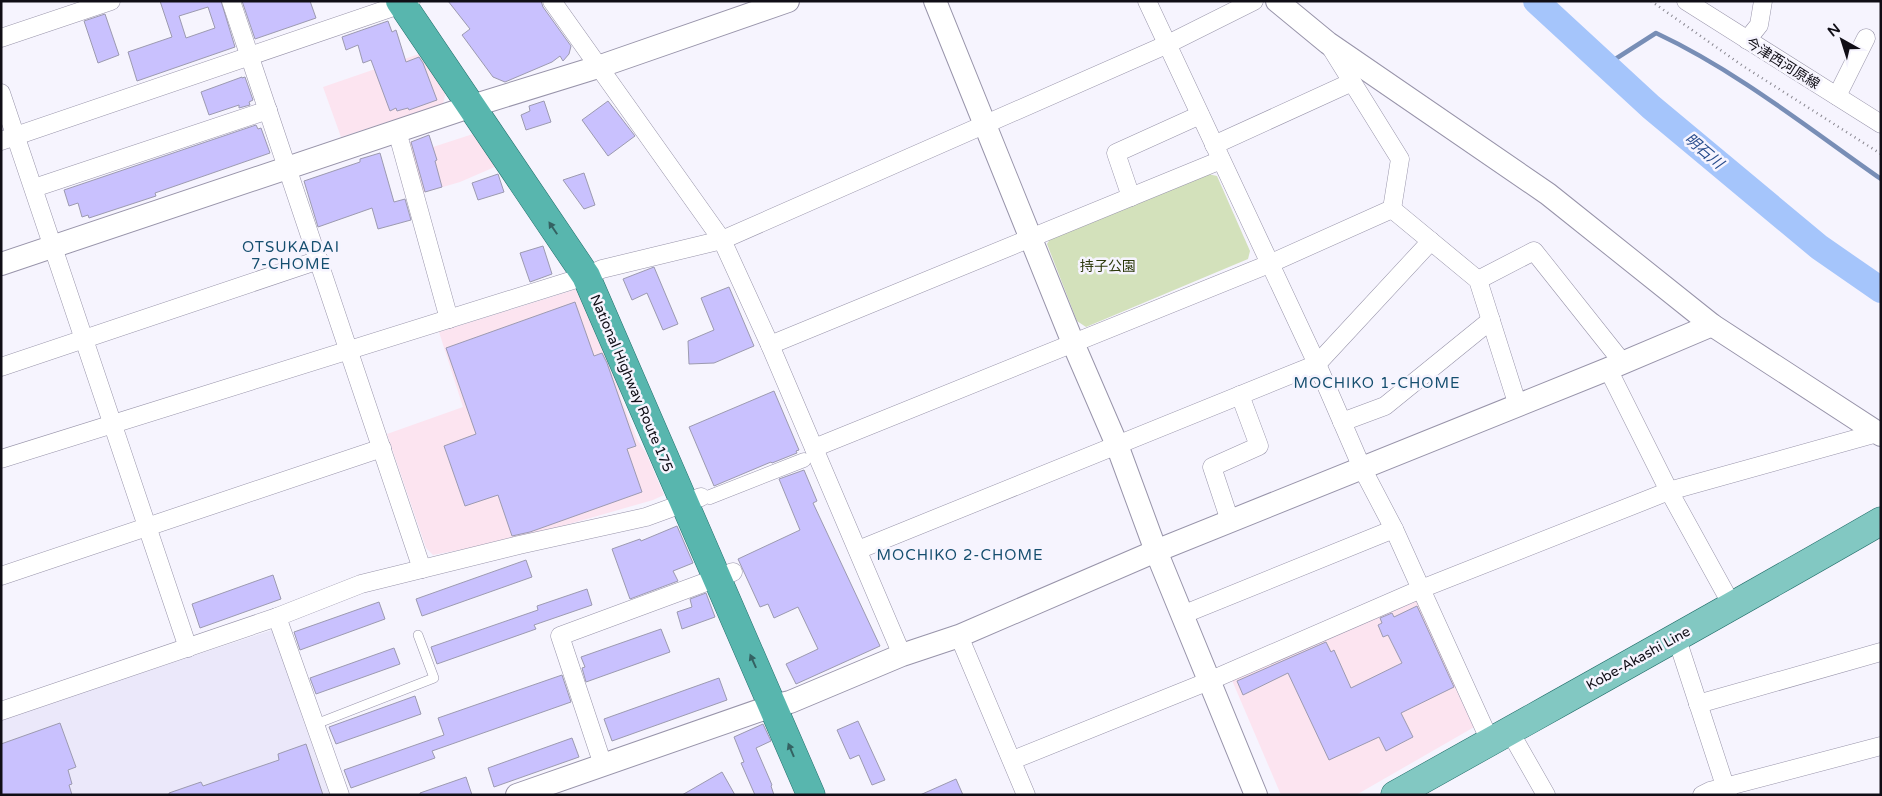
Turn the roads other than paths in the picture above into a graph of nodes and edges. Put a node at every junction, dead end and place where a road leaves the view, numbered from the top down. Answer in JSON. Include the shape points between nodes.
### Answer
{"nodes":[{"id":1,"x":112,"y":1,"type":"edge"},
{"id":2,"x":231,"y":1,"type":"edge"},
{"id":3,"x":552,"y":1,"type":"edge"},
{"id":4,"x":788,"y":1,"type":"edge"},
{"id":5,"x":935,"y":1,"type":"edge"},
{"id":6,"x":1147,"y":1,"type":"edge"},
{"id":7,"x":1254,"y":1,"type":"edge"},
{"id":8,"x":1277,"y":1,"type":"edge"},
{"id":9,"x":1686,"y":1,"type":"edge"},
{"id":10,"x":1763,"y":1,"type":"edge"},
{"id":11,"x":408,"y":2,"type":"edge"},
{"id":12,"x":762,"y":6,"type":"edge"},
{"id":13,"x":1,"y":38,"type":"edge"},
{"id":14,"x":1866,"y":38,"type":"dead end"},
{"id":15,"x":1748,"y":40,"type":"junction"},
{"id":16,"x":1328,"y":43,"type":"junction"},
{"id":17,"x":1168,"y":44,"type":"junction"},
{"id":18,"x":251,"y":56,"type":"junction"},
{"id":19,"x":598,"y":67,"type":"junction"},
{"id":20,"x":1352,"y":82,"type":"junction"},
{"id":21,"x":1,"y":93,"type":"edge"},
{"id":22,"x":1837,"y":96,"type":"junction"},
{"id":23,"x":480,"y":104,"type":"junction"},
{"id":24,"x":268,"y":110,"type":"junction"},
{"id":25,"x":1200,"y":115,"type":"junction"},
{"id":26,"x":986,"y":124,"type":"junction"},
{"id":27,"x":1881,"y":124,"type":"edge"},
{"id":28,"x":397,"y":131,"type":"junction"},
{"id":29,"x":9,"y":138,"type":"edge"},
{"id":30,"x":1217,"y":152,"type":"junction"},
{"id":31,"x":287,"y":168,"type":"junction"},
{"id":32,"x":34,"y":188,"type":"junction"},
{"id":33,"x":1131,"y":197,"type":"junction"},
{"id":34,"x":1392,"y":209,"type":"junction"},
{"id":35,"x":1031,"y":239,"type":"junction"},
{"id":36,"x":722,"y":240,"type":"junction"},
{"id":37,"x":1431,"y":241,"type":"junction"},
{"id":38,"x":53,"y":246,"type":"junction"},
{"id":39,"x":319,"y":260,"type":"junction"},
{"id":40,"x":1,"y":264,"type":"edge"},
{"id":41,"x":1269,"y":264,"type":"junction"},
{"id":42,"x":594,"y":273,"type":"junction"},
{"id":43,"x":1478,"y":280,"type":"junction"},
{"id":44,"x":449,"y":319,"type":"junction"},
{"id":45,"x":1491,"y":320,"type":"junction"},
{"id":46,"x":1712,"y":325,"type":"junction"},
{"id":47,"x":84,"y":340,"type":"junction"},
{"id":48,"x":1073,"y":343,"type":"junction"},
{"id":49,"x":770,"y":345,"type":"junction"},
{"id":50,"x":348,"y":351,"type":"junction"},
{"id":51,"x":1317,"y":364,"type":"junction"},
{"id":52,"x":1615,"y":366,"type":"junction"},
{"id":53,"x":1,"y":367,"type":"edge"},
{"id":54,"x":1240,"y":395,"type":"junction"},
{"id":55,"x":1518,"y":406,"type":"junction"},
{"id":56,"x":1342,"y":422,"type":"junction"},
{"id":57,"x":112,"y":424,"type":"junction"},
{"id":58,"x":1879,"y":434,"type":"edge"},
{"id":59,"x":1117,"y":445,"type":"junction"},
{"id":60,"x":382,"y":448,"type":"junction"},
{"id":61,"x":809,"y":454,"type":"junction"},
{"id":62,"x":1,"y":459,"type":"edge"},
{"id":63,"x":1362,"y":468,"type":"junction"},
{"id":64,"x":1669,"y":491,"type":"junction"},
{"id":65,"x":698,"y":499,"type":"junction"},
{"id":66,"x":1881,"y":521,"type":"edge"},
{"id":67,"x":1230,"y":522,"type":"junction"},
{"id":68,"x":147,"y":527,"type":"junction"},
{"id":69,"x":1394,"y":529,"type":"junction"},
{"id":70,"x":858,"y":550,"type":"junction"},
{"id":71,"x":1156,"y":551,"type":"junction"},
{"id":72,"x":422,"y":569,"type":"junction"},
{"id":73,"x":725,"y":575,"type":"junction"},
{"id":74,"x":1,"y":576,"type":"edge"},
{"id":75,"x":1422,"y":589,"type":"junction"},
{"id":76,"x":1733,"y":607,"type":"junction"},
{"id":77,"x":1182,"y":615,"type":"junction"},
{"id":78,"x":277,"y":617,"type":"junction"},
{"id":79,"x":418,"y":635,"type":"dead end"},
{"id":80,"x":959,"y":636,"type":"junction"},
{"id":81,"x":1676,"y":636,"type":"junction"},
{"id":82,"x":188,"y":648,"type":"junction"},
{"id":83,"x":1881,"y":652,"type":"edge"},
{"id":84,"x":902,"y":655,"type":"junction"},
{"id":85,"x":1209,"y":681,"type":"junction"},
{"id":86,"x":781,"y":704,"type":"junction"},
{"id":87,"x":1698,"y":704,"type":"junction"},
{"id":88,"x":1,"y":711,"type":"edge"},
{"id":89,"x":316,"y":724,"type":"junction"},
{"id":90,"x":1500,"y":736,"type":"junction"},
{"id":91,"x":1881,"y":746,"type":"edge"},
{"id":92,"x":1013,"y":760,"type":"junction"},
{"id":93,"x":603,"y":765,"type":"junction"},
{"id":94,"x":1727,"y":791,"type":"edge"},
{"id":95,"x":340,"y":795,"type":"edge"},
{"id":96,"x":517,"y":795,"type":"edge"},
{"id":97,"x":811,"y":795,"type":"edge"},
{"id":98,"x":830,"y":795,"type":"edge"},
{"id":99,"x":1026,"y":795,"type":"edge"},
{"id":100,"x":1256,"y":795,"type":"edge"},
{"id":101,"x":1395,"y":795,"type":"edge"},
{"id":102,"x":1546,"y":795,"type":"edge"},
{"id":103,"x":1702,"y":795,"type":"edge"}],
"edges":[{"from":1,"to":13,"type":"street"},
{"from":2,"to":18,"type":"street"},
{"from":3,"to":19,"type":"street"},
{"from":4,"to":12,"type":"street"},
{"from":5,"to":26,"type":"street"},
{"from":6,"to":17,"type":"street"},
{"from":7,"to":17,"type":"street"},
{"from":8,"to":16,"type":"street"},
{"from":9,"to":15,"type":"street","name":"今津西河原線"},
{"from":10,"to":15,"type":"street","via":[[1759,25]]},
{"from":11,"to":18,"type":"street"},
{"from":11,"to":23,"type":"highway","name":"National Highway Route 175"},
{"from":12,"to":19,"type":"street"},
{"from":14,"to":22,"type":"street"},
{"from":15,"to":22,"type":"street","name":"今津西河原線"},
{"from":16,"to":20,"type":"street"},
{"from":16,"to":46,"type":"street","via":[[1548,194]]},
{"from":17,"to":25,"type":"street"},
{"from":17,"to":26,"type":"street"},
{"from":18,"to":24,"type":"street"},
{"from":18,"to":29,"type":"street"},
{"from":19,"to":23,"type":"street"},
{"from":19,"to":36,"type":"street"},
{"from":20,"to":30,"type":"street"},
{"from":20,"to":34,"type":"street","via":[[1400,159]]},
{"from":21,"to":29,"type":"street"},
{"from":22,"to":27,"type":"street","name":"今津西河原線"},
{"from":23,"to":28,"type":"street"},
{"from":23,"to":42,"type":"highway","name":"National Highway Route 175"},
{"from":24,"to":31,"type":"street"},
{"from":24,"to":32,"type":"street"},
{"from":25,"to":30,"type":"street"},
{"from":25,"to":33,"type":"street","via":[[1116,153]]},
{"from":26,"to":35,"type":"street"},
{"from":26,"to":36,"type":"street"},
{"from":28,"to":31,"type":"street"},
{"from":28,"to":44,"type":"street"},
{"from":29,"to":32,"type":"street"},
{"from":30,"to":33,"type":"street"},
{"from":30,"to":41,"type":"street"},
{"from":31,"to":38,"type":"street"},
{"from":31,"to":39,"type":"street"},
{"from":32,"to":38,"type":"street"},
{"from":33,"to":35,"type":"street"},
{"from":34,"to":37,"type":"street"},
{"from":34,"to":41,"type":"street"},
{"from":35,"to":48,"type":"street"},
{"from":35,"to":49,"type":"street"},
{"from":36,"to":42,"type":"street"},
{"from":36,"to":49,"type":"street"},
{"from":37,"to":43,"type":"street"},
{"from":37,"to":51,"type":"street"},
{"from":38,"to":40,"type":"street"},
{"from":38,"to":47,"type":"street"},
{"from":39,"to":47,"type":"street"},
{"from":39,"to":50,"type":"street"},
{"from":41,"to":48,"type":"street"},
{"from":41,"to":51,"type":"street"},
{"from":42,"to":44,"type":"street"},
{"from":42,"to":65,"type":"highway","name":"National Highway Route 175"},
{"from":43,"to":45,"type":"street"},
{"from":43,"to":52,"type":"street","via":[[1534,251]]},
{"from":44,"to":50,"type":"street"},
{"from":45,"to":55,"type":"street"},
{"from":45,"to":56,"type":"street","via":[[1385,406]]},
{"from":46,"to":52,"type":"street"},
{"from":46,"to":58,"type":"street"},
{"from":47,"to":53,"type":"street"},
{"from":47,"to":57,"type":"street"},
{"from":48,"to":59,"type":"street"},
{"from":48,"to":61,"type":"street"},
{"from":49,"to":61,"type":"street"},
{"from":50,"to":57,"type":"street"},
{"from":50,"to":60,"type":"street"},
{"from":51,"to":54,"type":"street"},
{"from":51,"to":56,"type":"street"},
{"from":52,"to":55,"type":"street"},
{"from":52,"to":64,"type":"street"},
{"from":54,"to":59,"type":"street"},
{"from":54,"to":67,"type":"street","via":[[1259,446],[1212,467]]},
{"from":55,"to":63,"type":"street"},
{"from":56,"to":63,"type":"street"},
{"from":57,"to":62,"type":"street"},
{"from":57,"to":68,"type":"street"},
{"from":58,"to":64,"type":"street"},
{"from":59,"to":70,"type":"street"},
{"from":59,"to":71,"type":"street"},
{"from":60,"to":68,"type":"street"},
{"from":60,"to":72,"type":"street"},
{"from":61,"to":65,"type":"street"},
{"from":61,"to":70,"type":"street"},
{"from":63,"to":67,"type":"street"},
{"from":63,"to":69,"type":"street"},
{"from":64,"to":75,"type":"street"},
{"from":64,"to":76,"type":"street"},
{"from":65,"to":72,"type":"street","via":[[646,517]]},
{"from":65,"to":73,"type":"highway","name":"National Highway Route 175"},
{"from":66,"to":76,"type":"main road","name":"Kobe-Akashi Line"},
{"from":67,"to":71,"type":"street"},
{"from":68,"to":74,"type":"street"},
{"from":68,"to":82,"type":"street"},
{"from":69,"to":75,"type":"street"},
{"from":69,"to":77,"type":"street"},
{"from":70,"to":84,"type":"street"},
{"from":71,"to":77,"type":"street"},
{"from":71,"to":80,"type":"street"},
{"from":72,"to":78,"type":"street","via":[[360,584]]},
{"from":73,"to":86,"type":"highway","name":"National Highway Route 175"},
{"from":73,"to":93,"type":"street","via":[[560,636]]},
{"from":75,"to":85,"type":"street"},
{"from":75,"to":90,"type":"street"},
{"from":76,"to":81,"type":"main road","name":"Kobe-Akashi Line"},
{"from":77,"to":85,"type":"street"},
{"from":78,"to":82,"type":"street"},
{"from":78,"to":89,"type":"street"},
{"from":79,"to":89,"type":"lane","via":[[434,678]]},
{"from":80,"to":84,"type":"street"},
{"from":80,"to":92,"type":"street"},
{"from":81,"to":87,"type":"street"},
{"from":81,"to":90,"type":"main road","name":"Kobe-Akashi Line"},
{"from":82,"to":88,"type":"street"},
{"from":83,"to":87,"type":"street"},
{"from":84,"to":86,"type":"street"},
{"from":85,"to":92,"type":"street"},
{"from":85,"to":100,"type":"street"},
{"from":86,"to":93,"type":"street"},
{"from":97,"to":86,"type":"highway","name":"National Highway Route 175","one_way":true},
{"from":86,"to":98,"type":"highway","name":"National Highway Route 175"},
{"from":87,"to":94,"type":"street"},
{"from":89,"to":95,"type":"street"},
{"from":90,"to":101,"type":"main road","name":"Kobe-Akashi Line"},
{"from":90,"to":102,"type":"street"},
{"from":91,"to":94,"type":"street"},
{"from":92,"to":99,"type":"street"},
{"from":93,"to":96,"type":"street"},
{"from":94,"to":103,"type":"street","via":[[1710,790]]}]}
